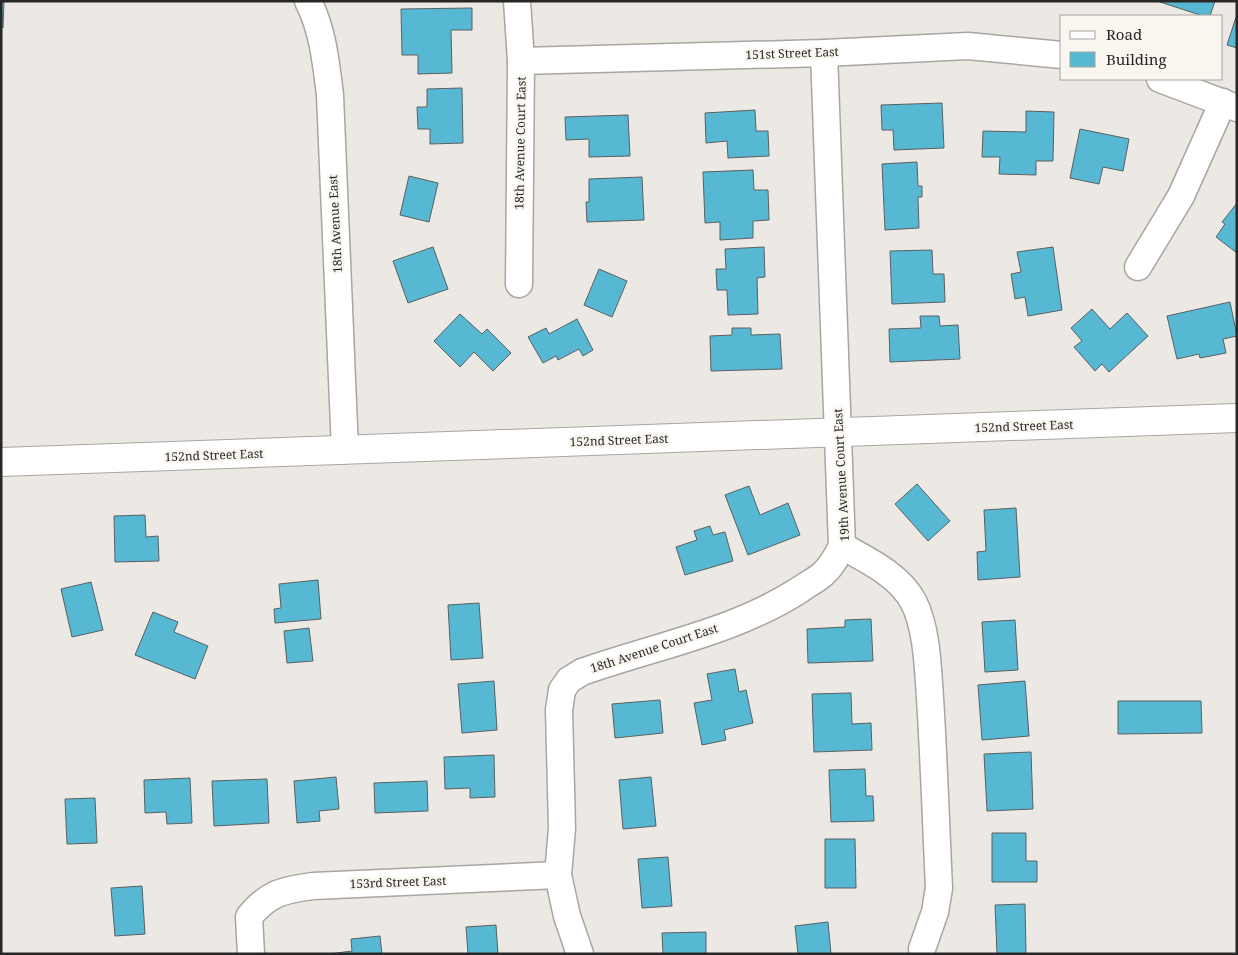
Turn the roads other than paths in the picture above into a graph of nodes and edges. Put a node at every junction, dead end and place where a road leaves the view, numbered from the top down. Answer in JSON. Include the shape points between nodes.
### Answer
{"nodes":[{"id":1,"x":308,"y":1,"type":"edge"},
{"id":2,"x":517,"y":1,"type":"edge"},
{"id":3,"x":824,"y":53,"type":"junction"},
{"id":4,"x":1060,"y":56,"type":"edge"},
{"id":5,"x":521,"y":61,"type":"junction"},
{"id":6,"x":1163,"y":80,"type":"edge"},
{"id":7,"x":1230,"y":105,"type":"edge"},
{"id":8,"x":1138,"y":267,"type":"dead end"},
{"id":9,"x":518,"y":284,"type":"dead end"},
{"id":10,"x":1237,"y":418,"type":"edge"},
{"id":11,"x":839,"y":432,"type":"junction"},
{"id":12,"x":346,"y":450,"type":"junction"},
{"id":13,"x":1,"y":462,"type":"edge"},
{"id":14,"x":842,"y":546,"type":"junction"},
{"id":15,"x":558,"y":875,"type":"junction"},
{"id":16,"x":922,"y":949,"type":"dead end"},
{"id":17,"x":251,"y":954,"type":"edge"},
{"id":18,"x":580,"y":954,"type":"edge"}],
"edges":[{"from":1,"to":12,"type":"street","name":"18th Avenue East","via":[[324,51],[330,95]]},
{"from":2,"to":5,"type":"street","name":"18th Avenue Court East"},
{"from":3,"to":4,"type":"street","name":"151st Street East","via":[[968,46]]},
{"from":3,"to":5,"type":"street","name":"151st Street East"},
{"from":3,"to":11,"type":"street","name":"19th Avenue Court East"},
{"from":5,"to":9,"type":"street","name":"18th Avenue Court East"},
{"from":6,"to":7,"type":"street"},
{"from":7,"to":8,"type":"street"},
{"from":10,"to":11,"type":"main road","name":"152nd Street East"},
{"from":11,"to":12,"type":"main road","name":"152nd Street East"},
{"from":11,"to":14,"type":"street","name":"19th Avenue Court East"},
{"from":12,"to":13,"type":"main road","name":"152nd Street East"},
{"from":14,"to":15,"type":"street","name":"18th Avenue Court East","via":[[823,574],[784,600],[695,637],[582,672],[569,680],[562,690],[559,710],[562,828]]},
{"from":14,"to":16,"type":"street","name":"19th Avenue Court East","via":[[898,582],[913,601],[922,628],[932,724],[939,888],[935,912]]},
{"from":15,"to":17,"type":"street","name":"153rd Street East","via":[[313,886],[277,894],[260,904],[249,917]]},
{"from":15,"to":18,"type":"street","name":"18th Avenue Court East"}]}
